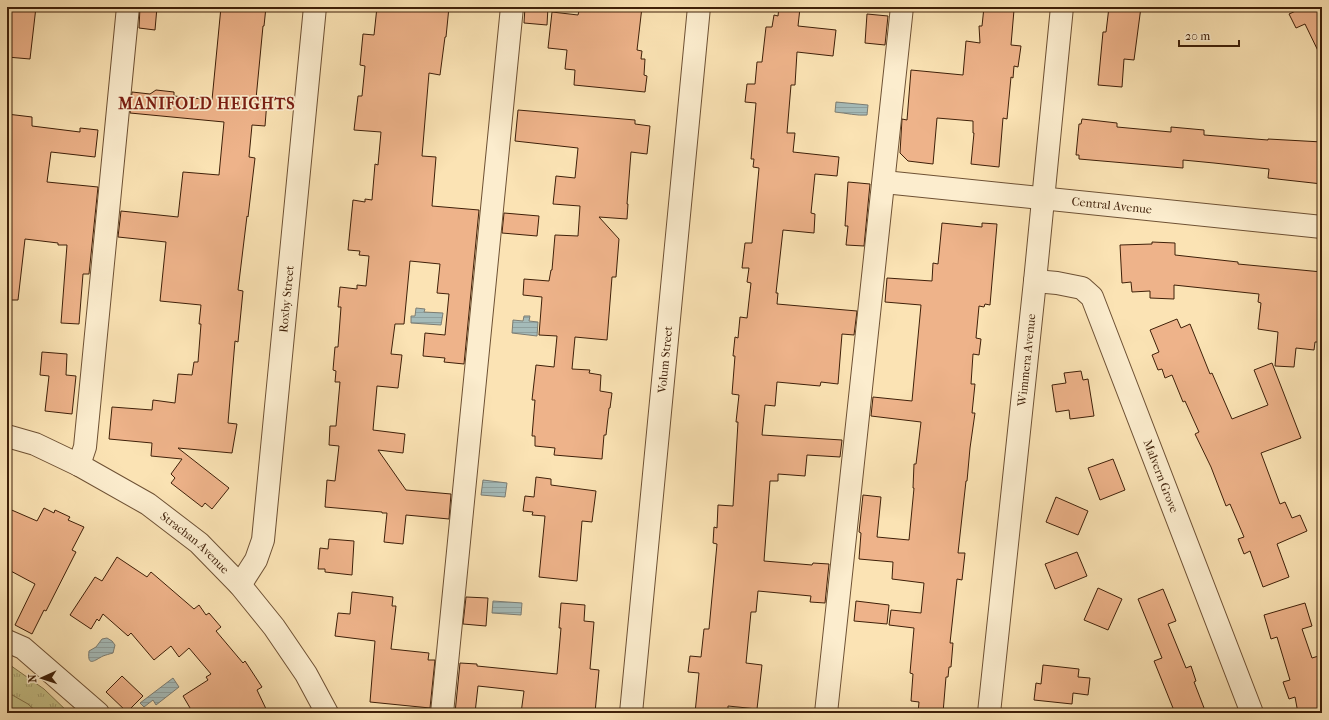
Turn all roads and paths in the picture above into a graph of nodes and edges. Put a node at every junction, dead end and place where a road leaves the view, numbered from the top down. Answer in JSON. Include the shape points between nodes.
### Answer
{"nodes":[{"id":1,"x":128,"y":7,"type":"edge"},
{"id":2,"x":315,"y":7,"type":"edge"},
{"id":3,"x":512,"y":7,"type":"edge"},
{"id":4,"x":699,"y":7,"type":"edge"},
{"id":5,"x":902,"y":7,"type":"edge"},
{"id":6,"x":1062,"y":7,"type":"edge"},
{"id":7,"x":893,"y":183,"type":"junction"},
{"id":8,"x":1042,"y":198,"type":"junction"},
{"id":9,"x":1322,"y":227,"type":"edge"},
{"id":10,"x":1035,"y":281,"type":"junction"},
{"id":11,"x":7,"y":436,"type":"edge"},
{"id":12,"x":79,"y":465,"type":"junction"},
{"id":13,"x":240,"y":585,"type":"junction"},
{"id":14,"x":7,"y":641,"type":"edge"},
{"id":15,"x":98,"y":713,"type":"edge"},
{"id":16,"x":326,"y":713,"type":"edge"},
{"id":17,"x":442,"y":713,"type":"edge"},
{"id":18,"x":631,"y":713,"type":"edge"},
{"id":19,"x":826,"y":713,"type":"edge"},
{"id":20,"x":989,"y":713,"type":"edge"},
{"id":21,"x":1252,"y":713,"type":"edge"}],
"edges":[{"from":1,"to":12,"type":"street","via":[[85,447]]},
{"from":2,"to":13,"type":"street","name":"Roxby Street","via":[[263,540],[256,560]]},
{"from":3,"to":17,"type":"street"},
{"from":4,"to":18,"type":"street","name":"Volum Street"},
{"from":5,"to":7,"type":"street"},
{"from":6,"to":8,"type":"street","name":"Wimmera Avenue"},
{"from":7,"to":8,"type":"street","name":"Central Avenue"},
{"from":7,"to":19,"type":"street"},
{"from":8,"to":9,"type":"street","name":"Central Avenue"},
{"from":8,"to":10,"type":"street","name":"Wimmera Avenue"},
{"from":10,"to":20,"type":"street","name":"Wimmera Avenue"},
{"from":10,"to":21,"type":"street","name":"Malvern Grove","via":[[1082,288],[1092,297]]},
{"from":11,"to":12,"type":"street","name":"Strachan Avenue","via":[[35,444]]},
{"from":12,"to":13,"type":"street","name":"Strachan Avenue","via":[[148,504],[199,543]]},
{"from":13,"to":16,"type":"street","name":"Strachan Avenue","via":[[274,627],[306,674]]},
{"from":14,"to":15,"type":"street","via":[[24,648]]}]}
